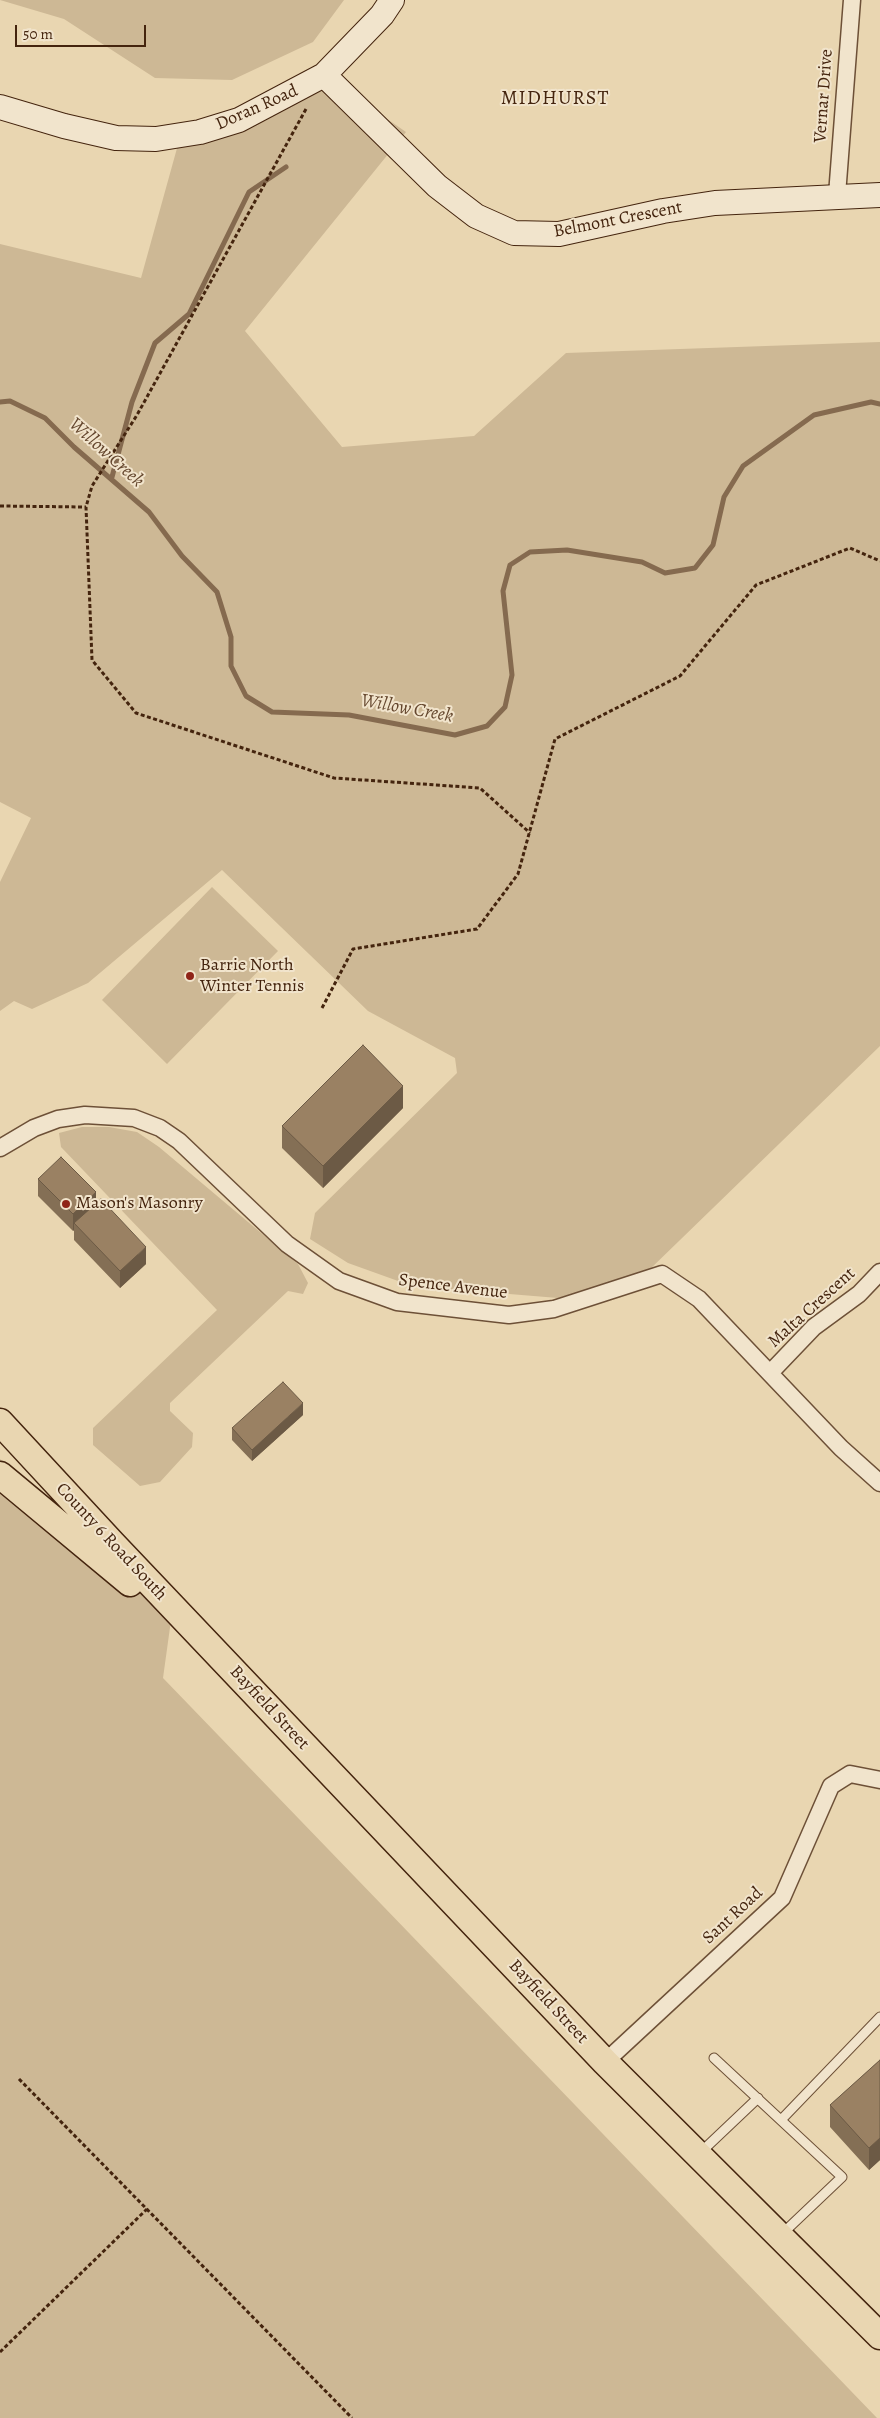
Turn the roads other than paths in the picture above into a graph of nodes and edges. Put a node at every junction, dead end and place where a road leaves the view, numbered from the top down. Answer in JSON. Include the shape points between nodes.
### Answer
{"nodes":[{"id":1,"x":392,"y":0,"type":"edge"},
{"id":2,"x":852,"y":0,"type":"edge"},
{"id":3,"x":324,"y":75,"type":"junction"},
{"id":4,"x":0,"y":106,"type":"edge"},
{"id":5,"x":837,"y":195,"type":"junction"},
{"id":6,"x":880,"y":195,"type":"edge"},
{"id":7,"x":0,"y":1148,"type":"edge"},
{"id":8,"x":880,"y":1272,"type":"edge"},
{"id":9,"x":770,"y":1374,"type":"junction"},
{"id":10,"x":0,"y":1422,"type":"edge"},
{"id":11,"x":0,"y":1475,"type":"edge"},
{"id":12,"x":880,"y":1483,"type":"edge"},
{"id":13,"x":224,"y":1660,"type":"junction"},
{"id":14,"x":880,"y":1780,"type":"edge"},
{"id":15,"x":880,"y":2017,"type":"edge"},
{"id":16,"x":714,"y":2058,"type":"dead end"},
{"id":17,"x":605,"y":2062,"type":"junction"},
{"id":18,"x":758,"y":2098,"type":"junction"},
{"id":19,"x":781,"y":2120,"type":"junction"},
{"id":20,"x":698,"y":2155,"type":"junction"},
{"id":21,"x":780,"y":2237,"type":"junction"},
{"id":22,"x":880,"y":2336,"type":"edge"}],
"edges":[{"from":1,"to":3,"type":"street","name":"Doran Road","via":[[382,15]]},
{"from":2,"to":5,"type":"street","name":"Vernar Drive"},
{"from":3,"to":4,"type":"street","name":"Doran Road","via":[[239,120],[200,132],[156,139],[116,138]]},
{"from":3,"to":5,"type":"street","name":"Belmont Crescent","via":[[437,186],[476,216],[514,233],[559,234],[715,203]]},
{"from":5,"to":6,"type":"street","name":"Belmont Crescent"},
{"from":7,"to":9,"type":"street","name":"Spence Avenue","via":[[34,1128],[58,1119],[84,1115],[134,1118],[160,1128],[179,1141],[286,1244],[339,1281],[397,1302],[509,1315],[554,1309],[662,1274],[699,1299]]},
{"from":8,"to":9,"type":"street","name":"Malta Crescent","via":[[859,1294],[814,1327]]},
{"from":9,"to":12,"type":"street","name":"Spence Avenue","via":[[841,1448]]},
{"from":10,"to":13,"type":"main road","name":"County 6 Road South"},
{"from":11,"to":13,"type":"main road"},
{"from":13,"to":17,"type":"main road","name":"Bayfield Street"},
{"from":14,"to":17,"type":"street","name":"Sant Road","via":[[850,1774],[831,1786],[782,1898]]},
{"from":15,"to":19,"type":"lane"},
{"from":16,"to":18,"type":"lane"},
{"from":17,"to":20,"type":"main road","name":"Bayfield Street"},
{"from":18,"to":19,"type":"lane"},
{"from":18,"to":20,"type":"lane"},
{"from":19,"to":21,"type":"lane","via":[[842,2177]]},
{"from":20,"to":21,"type":"main road","name":"Bayfield Street"},
{"from":21,"to":22,"type":"main road","name":"Bayfield Street"}]}
